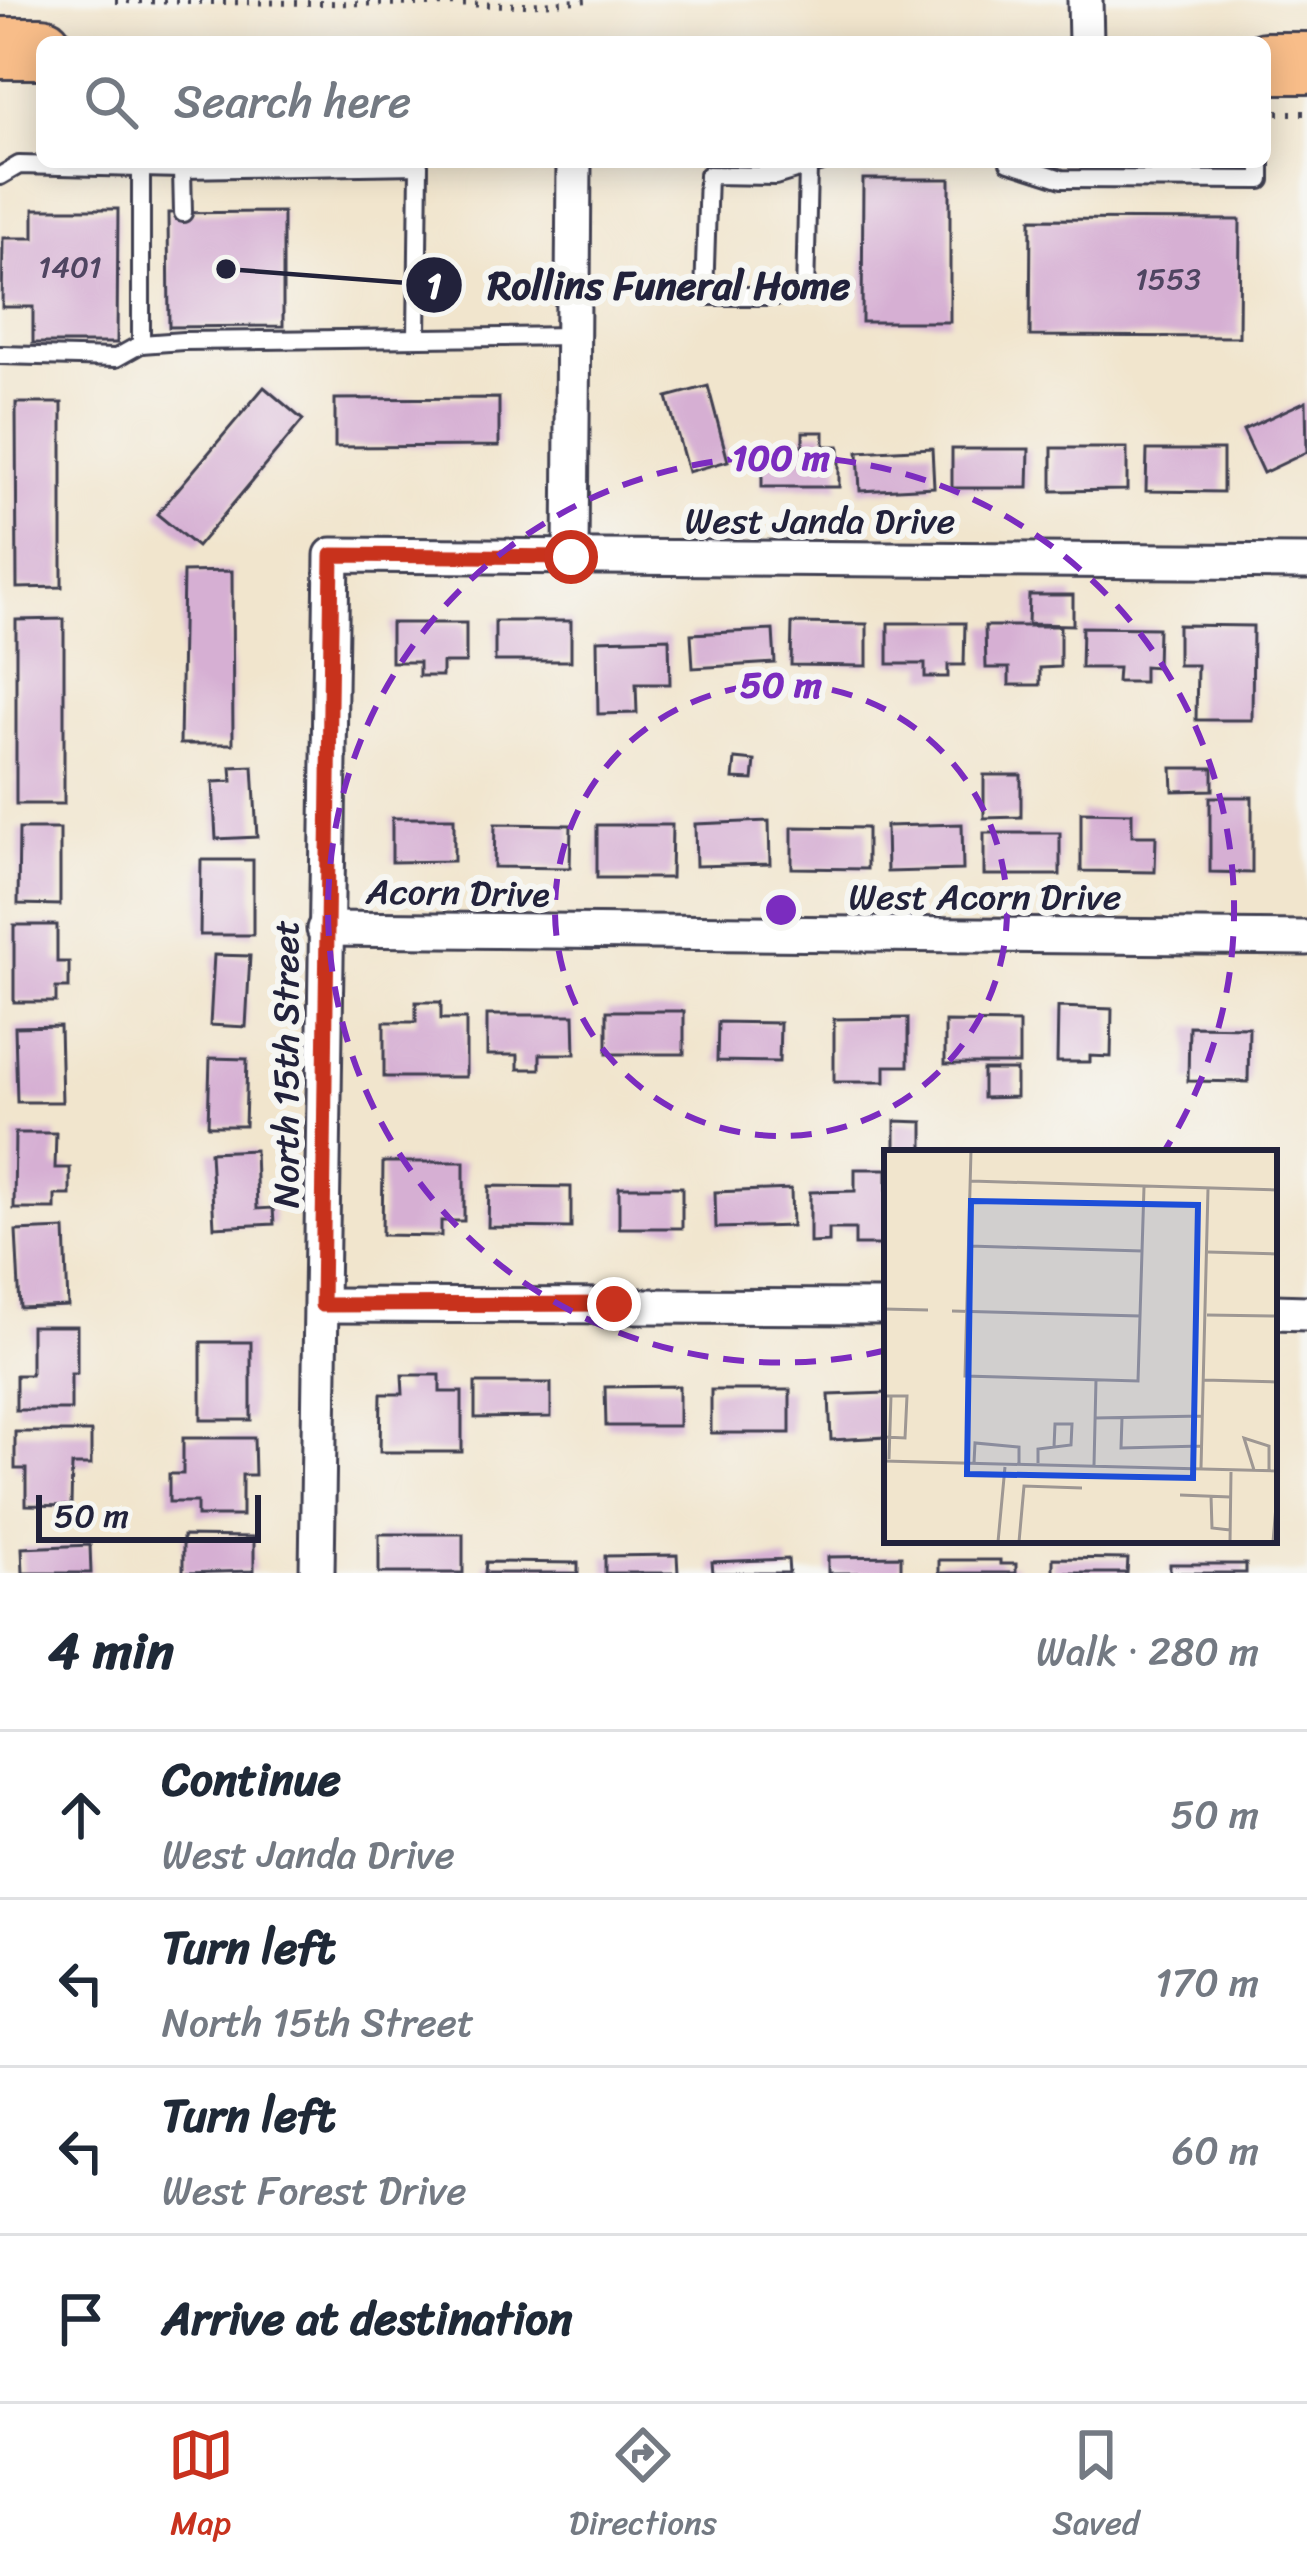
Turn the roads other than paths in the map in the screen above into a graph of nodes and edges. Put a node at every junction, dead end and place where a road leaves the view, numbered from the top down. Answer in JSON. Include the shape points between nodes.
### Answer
{"nodes":[{"id":1,"x":1085,"y":0,"type":"edge"},
{"id":2,"x":1086,"y":36,"type":"edge"},
{"id":3,"x":0,"y":48,"type":"edge"},
{"id":4,"x":36,"y":49,"type":"edge"},
{"id":5,"x":1271,"y":63,"type":"edge"},
{"id":6,"x":1307,"y":63,"type":"edge"},
{"id":7,"x":36,"y":166,"type":"edge"},
{"id":8,"x":110,"y":168,"type":"edge"},
{"id":9,"x":241,"y":168,"type":"edge"},
{"id":10,"x":418,"y":168,"type":"edge"},
{"id":11,"x":574,"y":168,"type":"edge"},
{"id":12,"x":802,"y":168,"type":"edge"},
{"id":13,"x":815,"y":168,"type":"edge"},
{"id":14,"x":1028,"y":168,"type":"edge"},
{"id":15,"x":1261,"y":168,"type":"edge"},
{"id":16,"x":141,"y":169,"type":"junction"},
{"id":17,"x":182,"y":169,"type":"junction"},
{"id":18,"x":0,"y":176,"type":"edge"},
{"id":19,"x":184,"y":213,"type":"dead end"},
{"id":20,"x":574,"y":336,"type":"junction"},
{"id":21,"x":417,"y":338,"type":"junction"},
{"id":22,"x":141,"y":344,"type":"junction"},
{"id":23,"x":0,"y":356,"type":"edge"},
{"id":24,"x":332,"y":555,"type":"joint"},
{"id":25,"x":571,"y":557,"type":"junction"},
{"id":26,"x":1307,"y":562,"type":"edge"},
{"id":27,"x":325,"y":929,"type":"junction"},
{"id":28,"x":590,"y":932,"type":"joint"},
{"id":29,"x":1307,"y":938,"type":"edge"},
{"id":30,"x":322,"y":1305,"type":"junction"},
{"id":31,"x":884,"y":1307,"type":"edge"},
{"id":32,"x":1277,"y":1312,"type":"edge"},
{"id":33,"x":1307,"y":1313,"type":"edge"},
{"id":34,"x":316,"y":1573,"type":"edge"}],
"edges":[{"from":1,"to":2,"type":"street"},
{"from":3,"to":4,"type":"highway"},
{"from":5,"to":6,"type":"highway"},
{"from":7,"to":18,"type":"lane"},
{"from":8,"to":16,"type":"lane"},
{"from":9,"to":17,"type":"lane"},
{"from":10,"to":21,"type":"lane"},
{"from":11,"to":20,"type":"street"},
{"from":12,"to":13,"type":"lane","via":[[708,175],[704,296],[805,296]]},
{"from":14,"to":15,"type":"lane","via":[[1062,179],[1261,180]]},
{"from":16,"to":17,"type":"lane"},
{"from":16,"to":22,"type":"lane"},
{"from":17,"to":19,"type":"lane"},
{"from":20,"to":21,"type":"lane"},
{"from":20,"to":25,"type":"street"},
{"from":21,"to":22,"type":"lane","via":[[183,334]]},
{"from":22,"to":23,"type":"lane","via":[[116,358]]},
{"from":24,"to":25,"type":"street","name":"West Janda Drive"},
{"from":24,"to":27,"type":"street","name":"North 15th Street"},
{"from":25,"to":26,"type":"street","name":"West Janda Drive"},
{"from":27,"to":28,"type":"street","name":"Acorn Drive"},
{"from":27,"to":30,"type":"street","name":"North 15th Street"},
{"from":28,"to":29,"type":"street","name":"West Acorn Drive"},
{"from":30,"to":31,"type":"street"},
{"from":30,"to":34,"type":"street","name":"North 15th Street"},
{"from":32,"to":33,"type":"street"}]}
